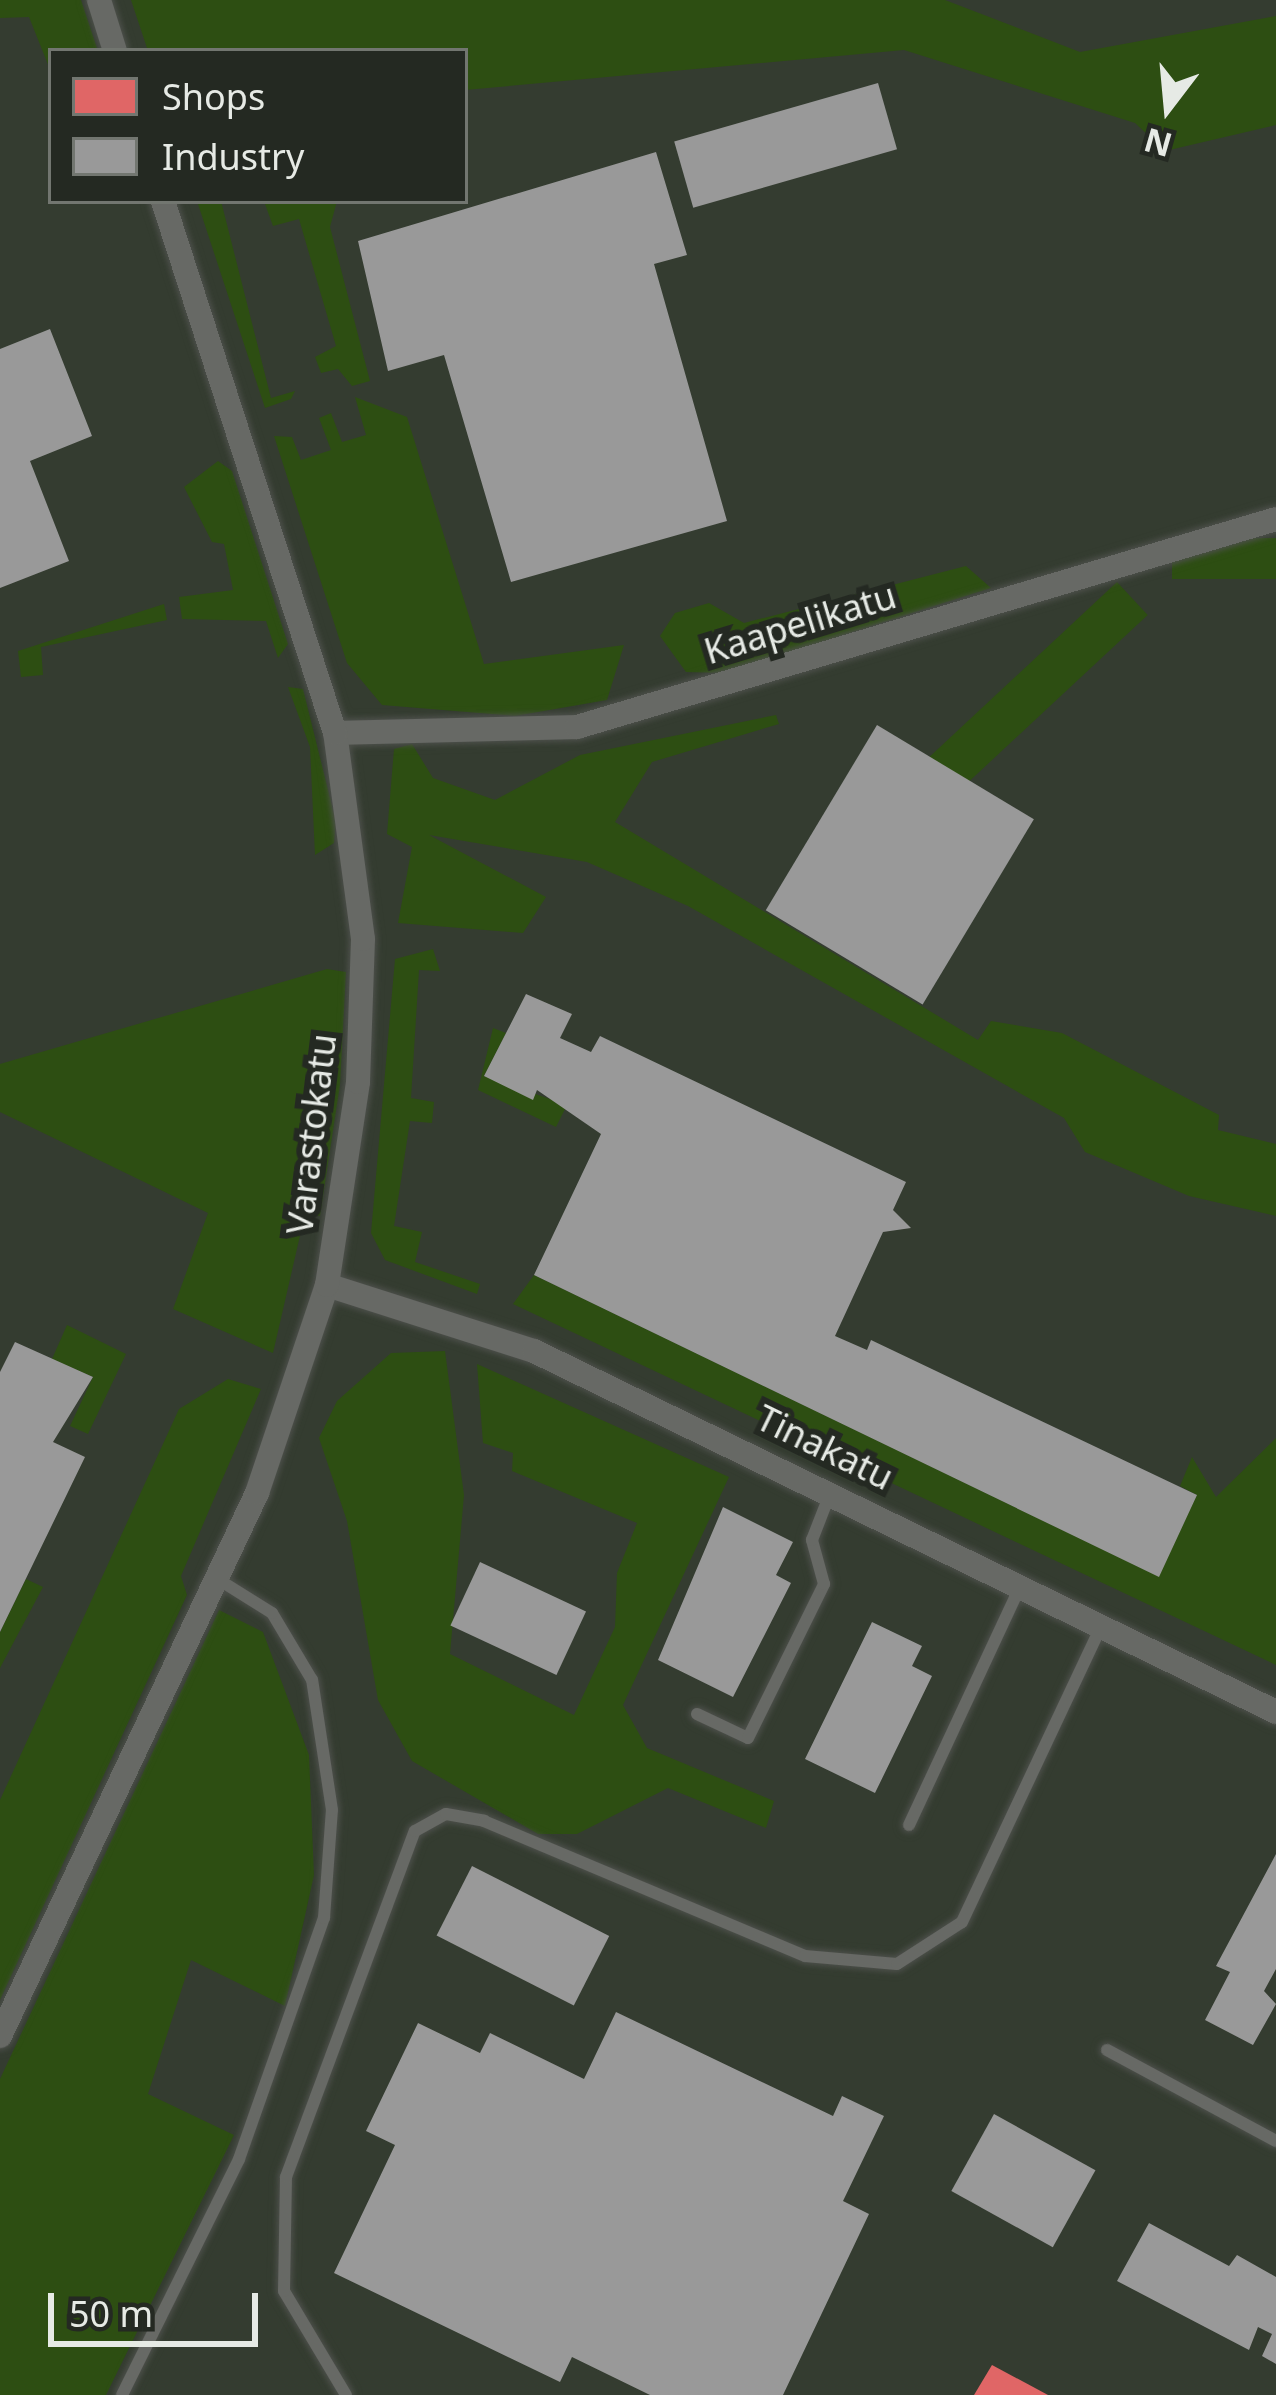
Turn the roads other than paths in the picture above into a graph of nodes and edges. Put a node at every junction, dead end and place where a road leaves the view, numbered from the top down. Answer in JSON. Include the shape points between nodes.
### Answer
{"nodes":[{"id":1,"x":99,"y":0,"type":"edge"},
{"id":2,"x":114,"y":48,"type":"edge"},
{"id":3,"x":164,"y":204,"type":"edge"},
{"id":4,"x":1276,"y":519,"type":"edge"},
{"id":5,"x":334,"y":733,"type":"junction"},
{"id":6,"x":327,"y":1285,"type":"junction"},
{"id":7,"x":832,"y":1490,"type":"junction"},
{"id":8,"x":215,"y":1577,"type":"junction"},
{"id":9,"x":1023,"y":1582,"type":"junction"},
{"id":10,"x":1104,"y":1622,"type":"junction"},
{"id":11,"x":1276,"y":1712,"type":"edge"},
{"id":12,"x":697,"y":1714,"type":"dead end"},
{"id":13,"x":909,"y":1825,"type":"dead end"},
{"id":14,"x":0,"y":2036,"type":"edge"},
{"id":15,"x":1107,"y":2050,"type":"dead end"},
{"id":16,"x":1276,"y":2141,"type":"edge"},
{"id":17,"x":122,"y":2395,"type":"edge"},
{"id":18,"x":346,"y":2395,"type":"edge"}],
"edges":[{"from":1,"to":2,"type":"street"},
{"from":3,"to":5,"type":"street","name":"Varastokatu"},
{"from":4,"to":5,"type":"street","name":"Kaapelikatu","via":[[577,727]]},
{"from":5,"to":6,"type":"street","name":"Varastokatu","via":[[358,866],[362,1029]]},
{"from":6,"to":7,"type":"street","name":"Tinakatu","via":[[535,1351]]},
{"from":6,"to":8,"type":"street","name":"Varastokatu","via":[[257,1493]]},
{"from":7,"to":9,"type":"street","name":"Tinakatu"},
{"from":7,"to":12,"type":"lane","via":[[812,1540],[824,1584],[748,1738]]},
{"from":8,"to":14,"type":"street","name":"Varastokatu"},
{"from":8,"to":17,"type":"lane","via":[[272,1612],[312,1680],[332,1810],[324,1918],[239,2158]]},
{"from":9,"to":10,"type":"street","name":"Tinakatu"},
{"from":9,"to":13,"type":"lane"},
{"from":10,"to":11,"type":"street","name":"Tinakatu"},
{"from":10,"to":18,"type":"lane","via":[[962,1922],[897,1964],[805,1956],[484,1821],[446,1814],[416,1832],[286,2176],[284,2291]]},
{"from":15,"to":16,"type":"lane"}]}
